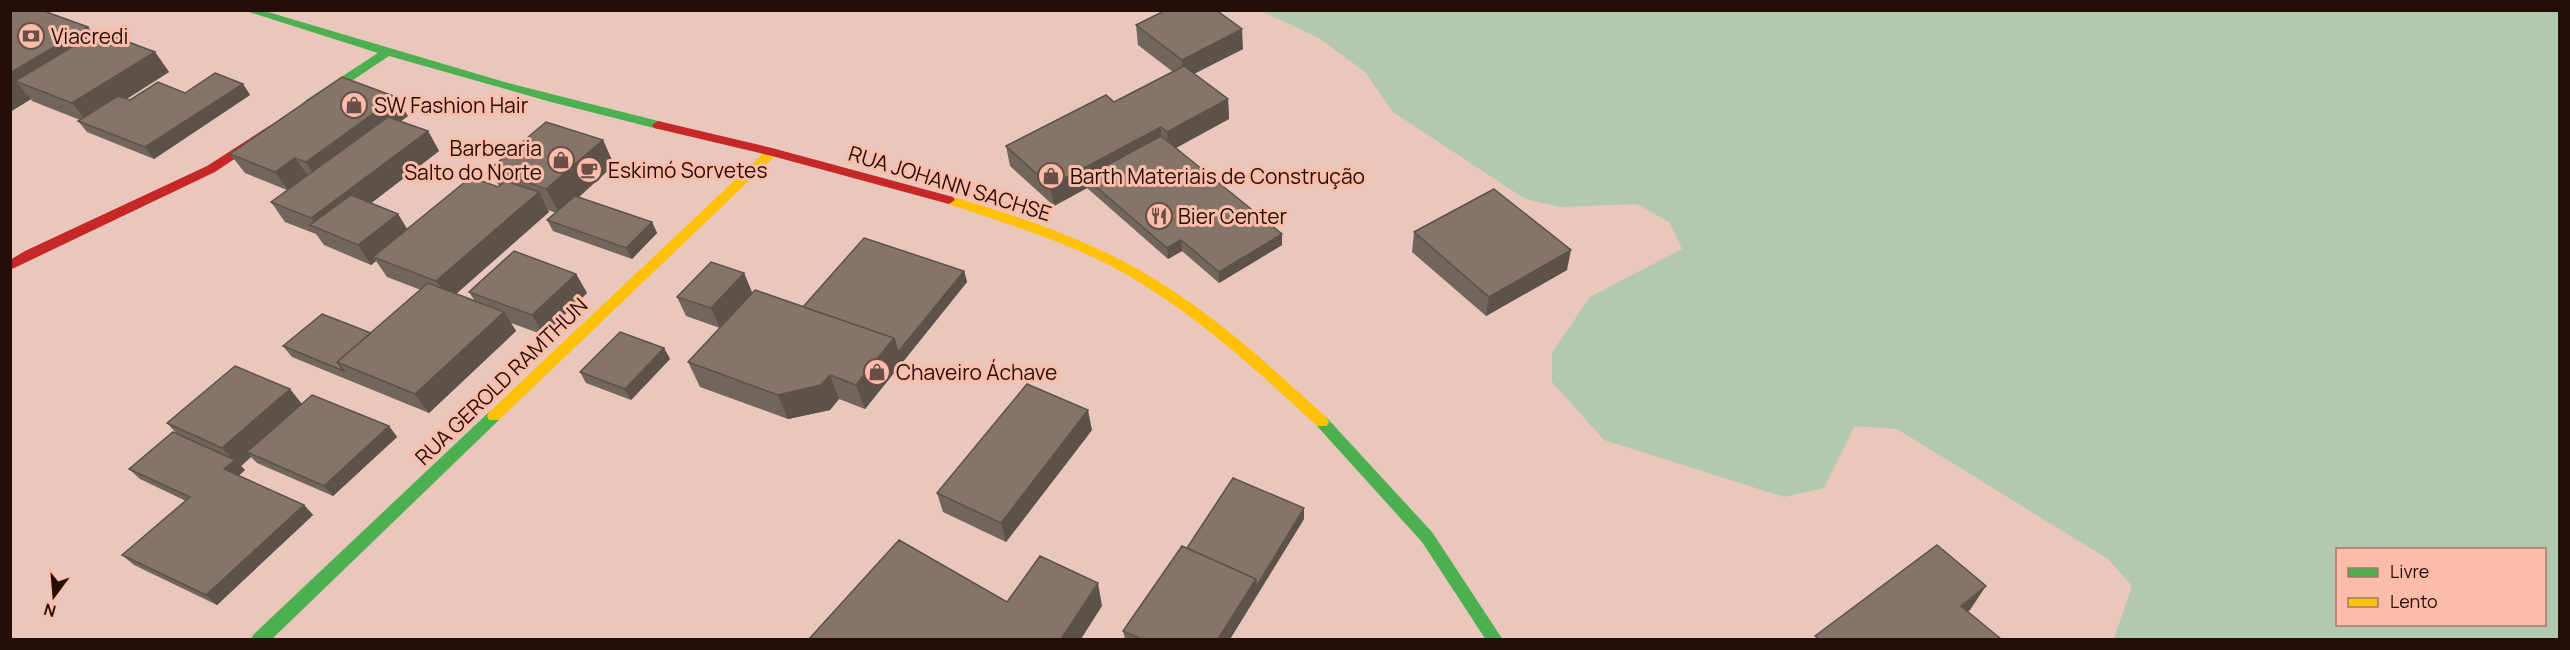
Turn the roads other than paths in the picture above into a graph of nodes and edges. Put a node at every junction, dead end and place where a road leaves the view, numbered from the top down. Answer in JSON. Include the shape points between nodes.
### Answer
{"nodes":[{"id":1,"x":248,"y":10,"type":"edge"},
{"id":2,"x":386,"y":53,"type":"junction"},
{"id":3,"x":298,"y":111,"type":"edge"},
{"id":4,"x":279,"y":124,"type":"edge"},
{"id":5,"x":772,"y":152,"type":"junction"},
{"id":6,"x":10,"y":266,"type":"edge"},
{"id":7,"x":259,"y":639,"type":"edge"},
{"id":8,"x":1495,"y":639,"type":"edge"}],
"edges":[{"from":1,"to":2,"type":"street","name":"RUA JOHANN SACHSE"},
{"from":2,"to":3,"type":"street"},
{"from":2,"to":5,"type":"street","name":"RUA JOHANN SACHSE","via":[[589,109]]},
{"from":4,"to":6,"type":"street","via":[[211,169]]},
{"from":5,"to":7,"type":"street","name":"RUA GEROLD RAMTHUN"},
{"from":5,"to":8,"type":"street","name":"RUA JOHANN SACHSE","via":[[926,192],[1018,223],[1108,259],[1174,299],[1255,359],[1332,431],[1426,537]]}]}
